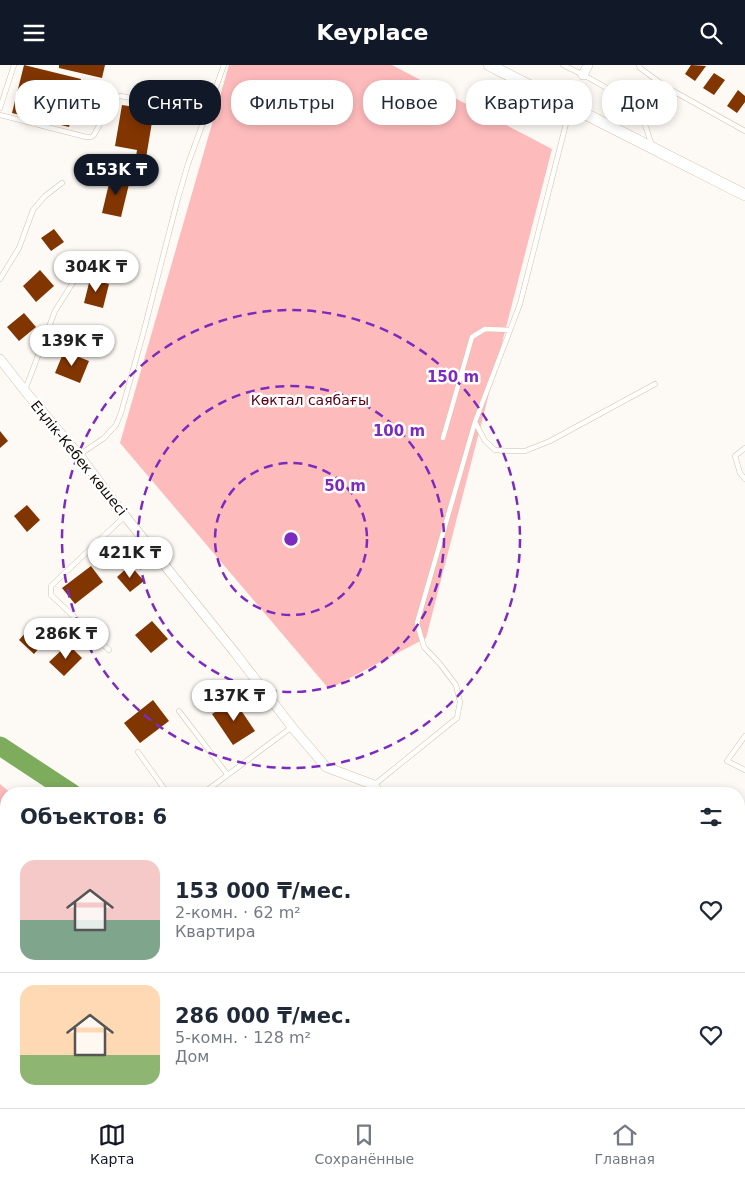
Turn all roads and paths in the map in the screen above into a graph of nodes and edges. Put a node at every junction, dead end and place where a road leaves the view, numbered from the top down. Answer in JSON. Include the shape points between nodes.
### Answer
{"nodes":[{"id":1,"x":14,"y":65,"type":"edge"},
{"id":2,"x":224,"y":65,"type":"edge"},
{"id":3,"x":489,"y":65,"type":"edge"},
{"id":4,"x":563,"y":65,"type":"edge"},
{"id":5,"x":588,"y":65,"type":"edge"},
{"id":6,"x":639,"y":65,"type":"edge"},
{"id":7,"x":583,"y":75,"type":"junction"},
{"id":8,"x":218,"y":80,"type":"edge"},
{"id":9,"x":518,"y":80,"type":"edge"},
{"id":10,"x":129,"y":98,"type":"edge"},
{"id":11,"x":0,"y":108,"type":"edge"},
{"id":12,"x":0,"y":115,"type":"edge"},
{"id":13,"x":592,"y":118,"type":"edge"},
{"id":14,"x":202,"y":125,"type":"edge"},
{"id":15,"x":565,"y":125,"type":"edge"},
{"id":16,"x":745,"y":131,"type":"edge"},
{"id":17,"x":652,"y":147,"type":"junction"},
{"id":18,"x":62,"y":183,"type":"dead end"},
{"id":19,"x":745,"y":195,"type":"edge"},
{"id":20,"x":89,"y":257,"type":"dead end"},
{"id":21,"x":0,"y":279,"type":"edge"},
{"id":22,"x":510,"y":331,"type":"junction"},
{"id":23,"x":0,"y":359,"type":"edge"},
{"id":24,"x":655,"y":384,"type":"dead end"},
{"id":25,"x":25,"y":391,"type":"junction"},
{"id":26,"x":475,"y":422,"type":"junction"},
{"id":27,"x":443,"y":438,"type":"dead end"},
{"id":28,"x":745,"y":448,"type":"edge"},
{"id":29,"x":79,"y":455,"type":"junction"},
{"id":30,"x":745,"y":479,"type":"edge"},
{"id":31,"x":125,"y":516,"type":"junction"},
{"id":32,"x":109,"y":650,"type":"dead end"},
{"id":33,"x":178,"y":711,"type":"dead end"},
{"id":34,"x":292,"y":727,"type":"junction"},
{"id":35,"x":745,"y":736,"type":"edge"},
{"id":36,"x":138,"y":752,"type":"dead end"},
{"id":37,"x":745,"y":770,"type":"edge"},
{"id":38,"x":227,"y":774,"type":"junction"},
{"id":39,"x":374,"y":785,"type":"joint"},
{"id":40,"x":163,"y":787,"type":"edge"},
{"id":41,"x":211,"y":787,"type":"edge"}],
"edges":[{"from":1,"to":11,"type":"lane"},
{"from":2,"to":8,"type":"lane"},
{"from":3,"to":9,"type":"street"},
{"from":4,"to":7,"type":"lane"},
{"from":5,"to":7,"type":"street"},
{"from":6,"to":16,"type":"lane","via":[[666,87]]},
{"from":7,"to":17,"type":"lane","via":[[631,105],[641,116]]},
{"from":10,"to":12,"type":"lane","via":[[114,98],[91,137]]},
{"from":13,"to":17,"type":"street"},
{"from":14,"to":29,"type":"lane","via":[[178,198],[121,413],[116,425],[104,438]]},
{"from":15,"to":22,"type":"lane","via":[[520,304]]},
{"from":17,"to":19,"type":"street"},
{"from":18,"to":21,"type":"lane","via":[[33,210],[19,248]]},
{"from":20,"to":25,"type":"lane","via":[[55,311]]},
{"from":22,"to":26,"type":"lane"},
{"from":22,"to":27,"type":"lane","via":[[485,329],[472,337]]},
{"from":23,"to":25,"type":"street","name":"Еңлік-Кебек көшесі"},
{"from":24,"to":26,"type":"lane","via":[[550,441],[525,451],[495,450],[485,441]]},
{"from":25,"to":29,"type":"street","name":"Еңлік-Кебек көшесі"},
{"from":26,"to":39,"type":"lane","via":[[417,623],[424,647],[456,685],[460,702],[457,718]]},
{"from":28,"to":30,"type":"lane","via":[[735,456]]},
{"from":29,"to":31,"type":"street","name":"Еңлік-Кебек көшесі"},
{"from":31,"to":32,"type":"lane","via":[[51,586],[51,595]]},
{"from":31,"to":34,"type":"street","name":"Еңлік-Кебек көшесі"},
{"from":33,"to":38,"type":"lane"},
{"from":34,"to":38,"type":"lane"},
{"from":34,"to":39,"type":"street","name":"Еңлік-Кебек көшесі","via":[[326,767]]},
{"from":35,"to":37,"type":"lane","via":[[727,761]]},
{"from":36,"to":40,"type":"lane"},
{"from":38,"to":41,"type":"lane"}]}
